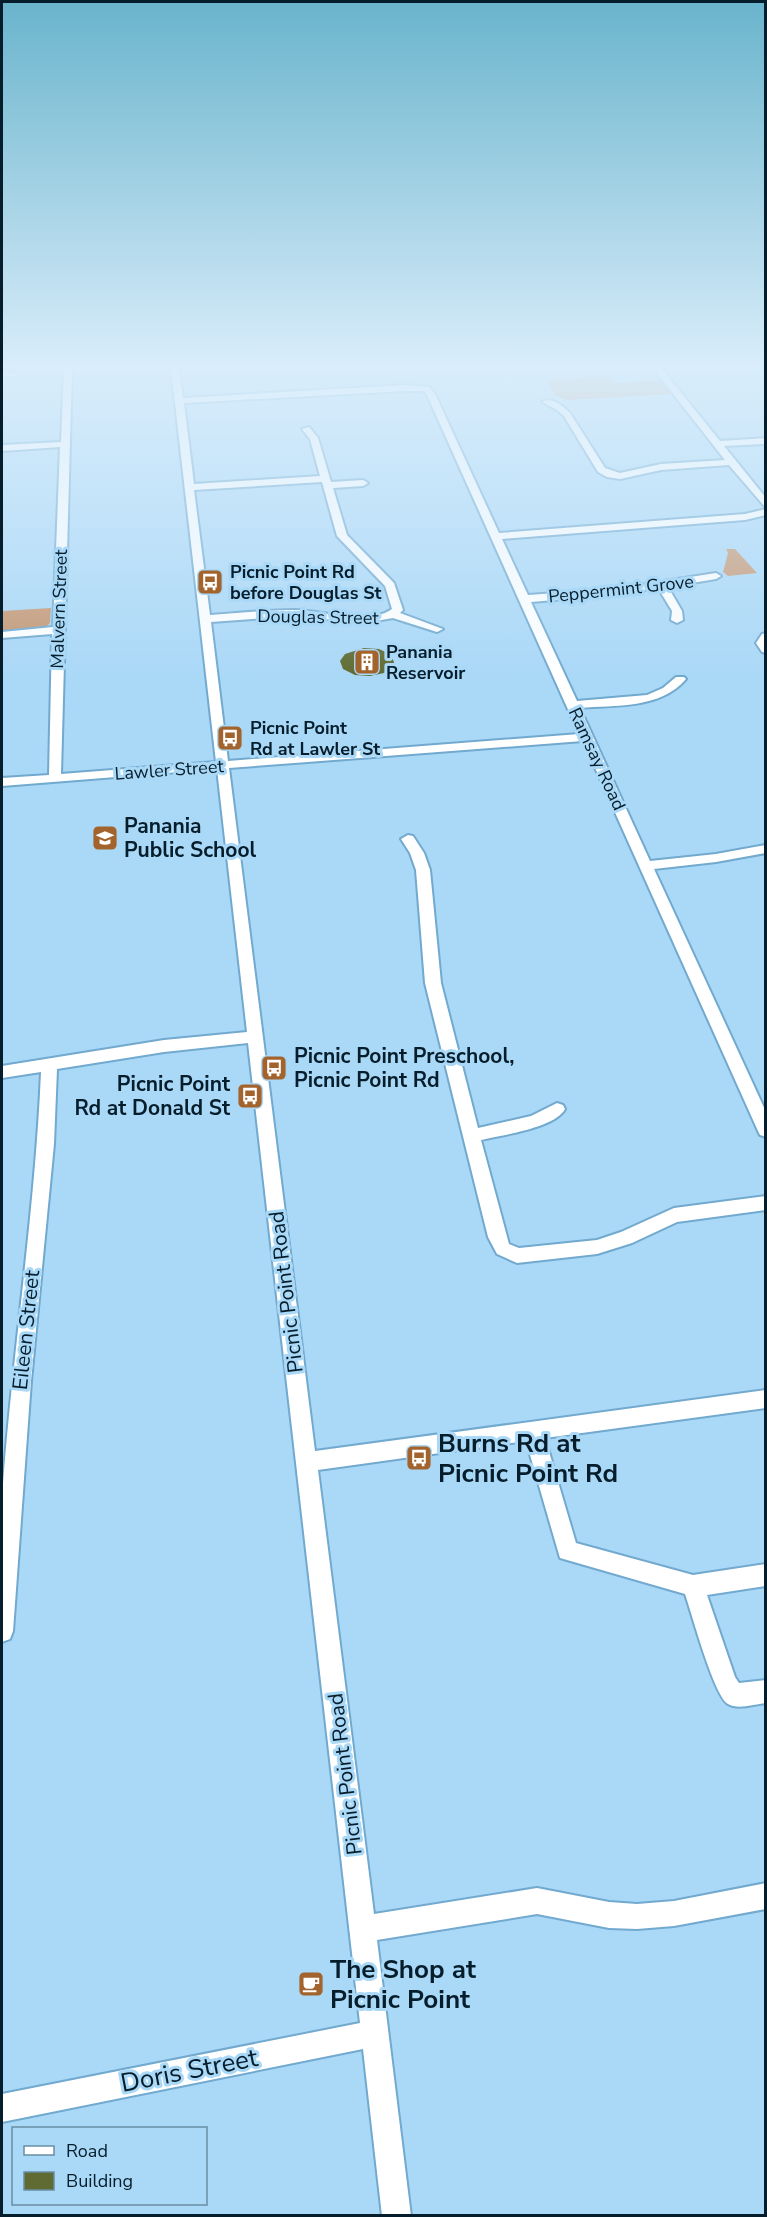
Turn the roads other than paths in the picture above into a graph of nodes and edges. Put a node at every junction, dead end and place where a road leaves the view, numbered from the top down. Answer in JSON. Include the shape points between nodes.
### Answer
{"nodes":[{"id":1,"x":63,"y":471,"type":"edge"},
{"id":2,"x":187,"y":471,"type":"edge"},
{"id":3,"x":323,"y":471,"type":"edge"},
{"id":4,"x":466,"y":471,"type":"edge"},
{"id":5,"x":603,"y":471,"type":"edge"},
{"id":6,"x":641,"y":471,"type":"edge"},
{"id":7,"x":737,"y":471,"type":"edge"},
{"id":8,"x":606,"y":474,"type":"junction"},
{"id":9,"x":595,"y":477,"type":"dead end"},
{"id":10,"x":326,"y":482,"type":"junction"},
{"id":11,"x":363,"y":483,"type":"dead end"},
{"id":12,"x":189,"y":487,"type":"junction"},
{"id":13,"x":765,"y":508,"type":"edge"},
{"id":14,"x":745,"y":517,"type":"junction"},
{"id":15,"x":765,"y":517,"type":"edge"},
{"id":16,"x":495,"y":534,"type":"junction"},
{"id":17,"x":716,"y":576,"type":"dead end"},
{"id":18,"x":661,"y":584,"type":"junction"},
{"id":19,"x":524,"y":599,"type":"junction"},
{"id":20,"x":394,"y":615,"type":"junction"},
{"id":21,"x":205,"y":619,"type":"junction"},
{"id":22,"x":677,"y":620,"type":"dead end"},
{"id":23,"x":437,"y":628,"type":"dead end"},
{"id":24,"x":58,"y":630,"type":"junction"},
{"id":25,"x":2,"y":635,"type":"edge"},
{"id":26,"x":765,"y":636,"type":"edge"},
{"id":27,"x":765,"y":650,"type":"edge"},
{"id":28,"x":680,"y":679,"type":"dead end"},
{"id":29,"x":572,"y":705,"type":"junction"},
{"id":30,"x":587,"y":737,"type":"junction"},
{"id":31,"x":223,"y":766,"type":"junction"},
{"id":32,"x":55,"y":778,"type":"junction"},
{"id":33,"x":2,"y":782,"type":"edge"},
{"id":34,"x":408,"y":839,"type":"dead end"},
{"id":35,"x":765,"y":849,"type":"edge"},
{"id":36,"x":646,"y":866,"type":"junction"},
{"id":37,"x":255,"y":1037,"type":"junction"},
{"id":38,"x":49,"y":1065,"type":"junction"},
{"id":39,"x":2,"y":1072,"type":"edge"},
{"id":40,"x":557,"y":1109,"type":"dead end"},
{"id":41,"x":765,"y":1131,"type":"edge"},
{"id":42,"x":472,"y":1136,"type":"junction"},
{"id":43,"x":765,"y":1203,"type":"edge"},
{"id":44,"x":765,"y":1399,"type":"edge"},
{"id":45,"x":533,"y":1431,"type":"junction"},
{"id":46,"x":307,"y":1462,"type":"junction"},
{"id":47,"x":765,"y":1575,"type":"edge"},
{"id":48,"x":693,"y":1586,"type":"junction"},
{"id":49,"x":2,"y":1631,"type":"edge"},
{"id":50,"x":765,"y":1691,"type":"edge"},
{"id":51,"x":765,"y":1896,"type":"edge"},
{"id":52,"x":363,"y":1929,"type":"junction"},
{"id":53,"x":376,"y":2033,"type":"junction"},
{"id":54,"x":2,"y":2108,"type":"edge"},
{"id":55,"x":397,"y":2216,"type":"edge"}],
"edges":[{"from":1,"to":24,"type":"street","name":"Malvern Street"},
{"from":2,"to":12,"type":"street","name":"Picnic Point Road"},
{"from":3,"to":10,"type":"street","name":"Douglas Street"},
{"from":4,"to":16,"type":"street","name":"Ramsay Road"},
{"from":5,"to":8,"type":"street"},
{"from":6,"to":8,"type":"street","via":[[620,476]]},
{"from":7,"to":13,"type":"street"},
{"from":8,"to":9,"type":"street"},
{"from":10,"to":11,"type":"street"},
{"from":10,"to":12,"type":"street"},
{"from":10,"to":20,"type":"street","name":"Douglas Street","via":[[342,536],[390,585],[398,608]]},
{"from":12,"to":21,"type":"street","name":"Picnic Point Road"},
{"from":13,"to":14,"type":"street"},
{"from":13,"to":15,"type":"street"},
{"from":14,"to":15,"type":"street"},
{"from":14,"to":16,"type":"street"},
{"from":16,"to":19,"type":"street","name":"Ramsay Road"},
{"from":17,"to":18,"type":"street","name":"Peppermint Grove"},
{"from":18,"to":19,"type":"street","name":"Peppermint Grove"},
{"from":18,"to":22,"type":"street","via":[[677,610]]},
{"from":19,"to":29,"type":"street","name":"Ramsay Road"},
{"from":20,"to":21,"type":"street","name":"Douglas Street","via":[[355,619],[292,613]]},
{"from":20,"to":23,"type":"street","name":"Douglas Street"},
{"from":21,"to":31,"type":"street","name":"Picnic Point Road"},
{"from":24,"to":25,"type":"street"},
{"from":24,"to":32,"type":"street","name":"Malvern Street"},
{"from":26,"to":27,"type":"street"},
{"from":28,"to":29,"type":"street","via":[[667,691],[649,698]]},
{"from":29,"to":30,"type":"street","name":"Ramsay Road"},
{"from":30,"to":31,"type":"street","name":"Lawler Street"},
{"from":30,"to":36,"type":"street","name":"Ramsay Road"},
{"from":31,"to":32,"type":"street","name":"Lawler Street"},
{"from":31,"to":37,"type":"street","name":"Picnic Point Road"},
{"from":32,"to":33,"type":"street","name":"Lawler Street"},
{"from":34,"to":42,"type":"street","via":[[423,869],[429,970]]},
{"from":35,"to":36,"type":"street"},
{"from":36,"to":41,"type":"street","name":"Ramsay Road"},
{"from":37,"to":38,"type":"street","via":[[164,1046]]},
{"from":37,"to":46,"type":"street","name":"Picnic Point Road"},
{"from":38,"to":39,"type":"street"},
{"from":38,"to":49,"type":"street","name":"Eileen Street","via":[[46,1144],[21,1381]]},
{"from":40,"to":42,"type":"street","via":[[535,1121]]},
{"from":42,"to":43,"type":"street","via":[[499,1243],[517,1256],[606,1245],[674,1215]]},
{"from":44,"to":45,"type":"street"},
{"from":45,"to":46,"type":"street"},
{"from":45,"to":48,"type":"street","via":[[568,1551]]},
{"from":46,"to":52,"type":"street","name":"Picnic Point Road"},
{"from":47,"to":48,"type":"street"},
{"from":48,"to":50,"type":"street","via":[[726,1683],[734,1695]]},
{"from":51,"to":52,"type":"street","via":[[641,1917],[537,1901]]},
{"from":52,"to":53,"type":"street","name":"Picnic Point Road"},
{"from":53,"to":54,"type":"street","name":"Doris Street"},
{"from":53,"to":55,"type":"street","name":"Picnic Point Road"}]}
